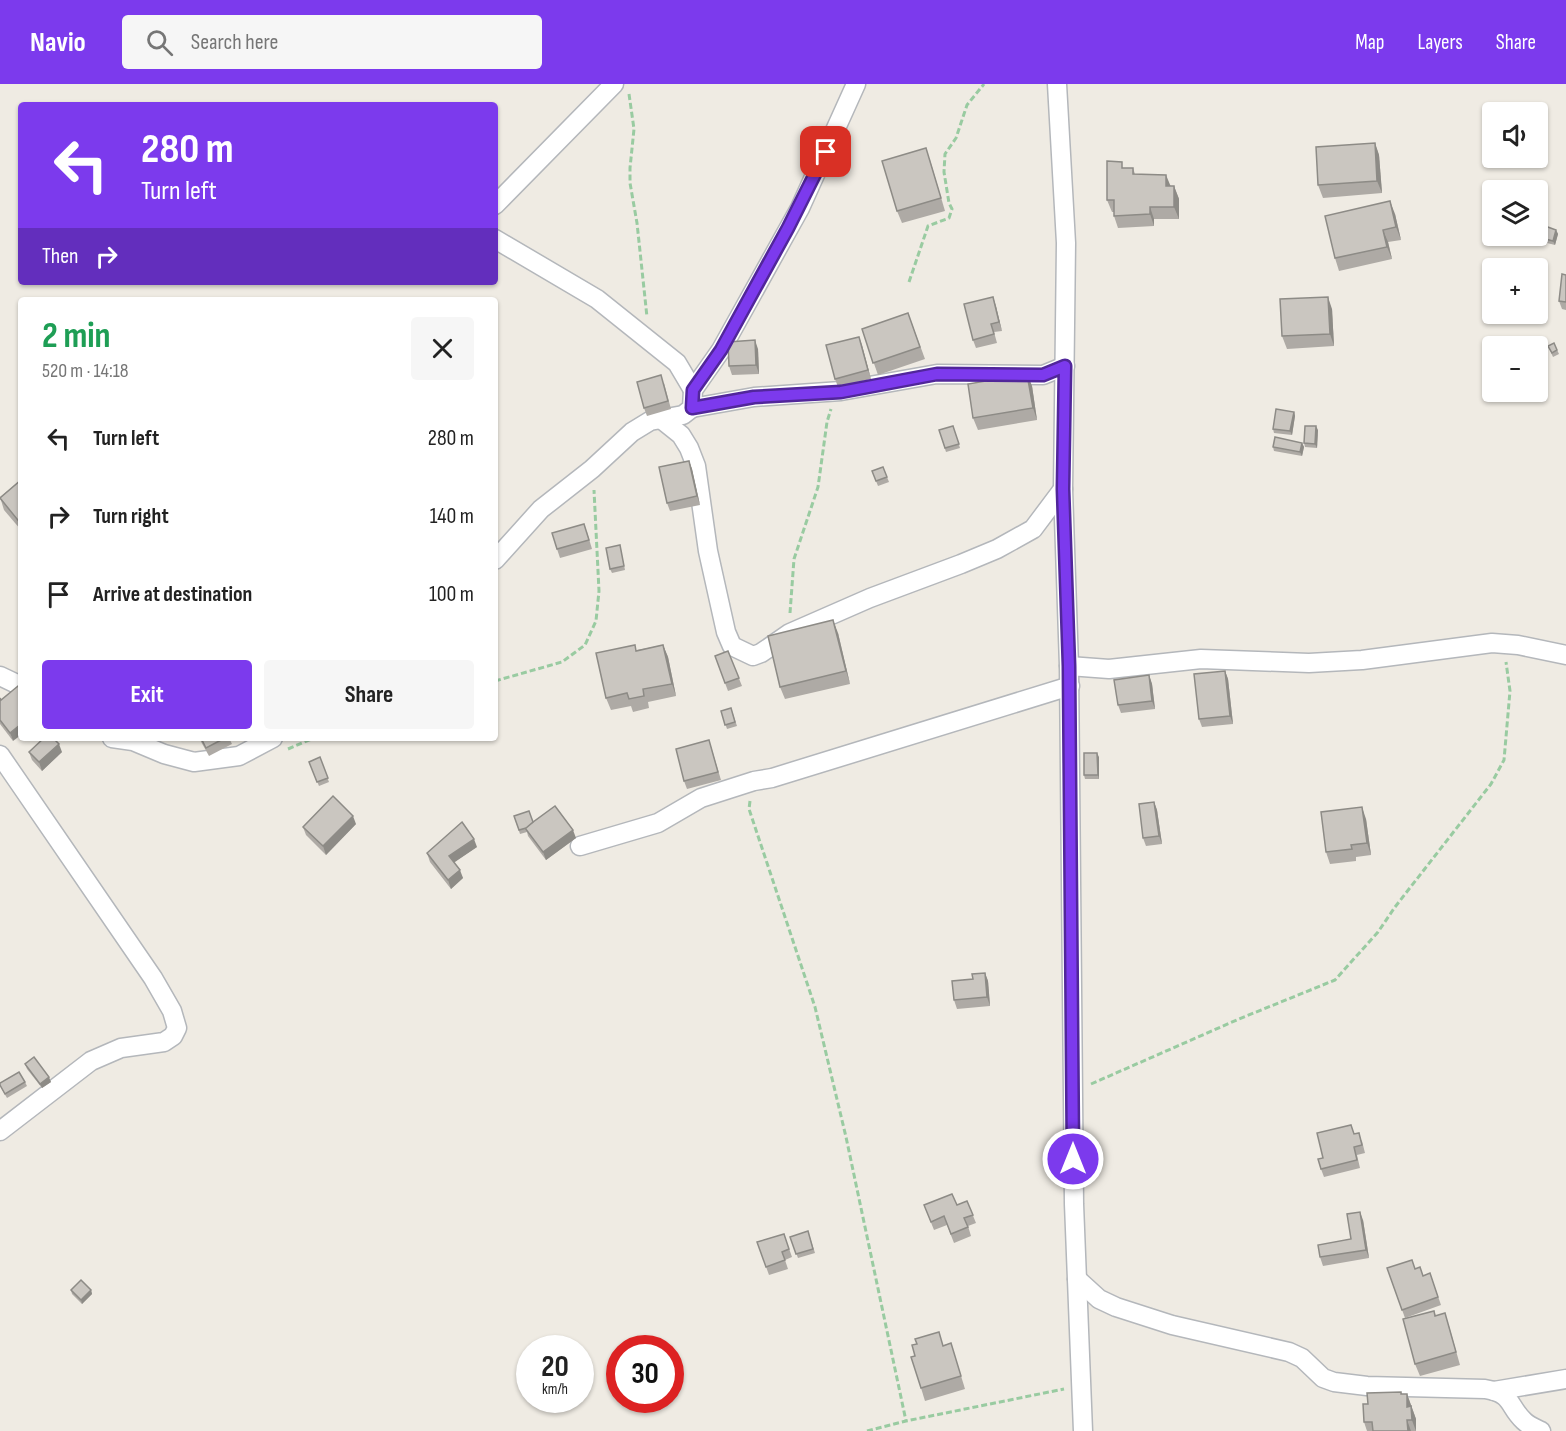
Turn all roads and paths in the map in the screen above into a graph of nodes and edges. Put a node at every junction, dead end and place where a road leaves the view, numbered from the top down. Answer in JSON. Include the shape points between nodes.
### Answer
{"nodes":[{"id":1,"x":856,"y":84,"type":"edge"},
{"id":2,"x":984,"y":84,"type":"edge"},
{"id":3,"x":1058,"y":84,"type":"edge"},
{"id":4,"x":622,"y":88,"type":"edge"},
{"id":5,"x":498,"y":202,"type":"edge"},
{"id":6,"x":498,"y":241,"type":"edge"},
{"id":7,"x":909,"y":282,"type":"dead end"},
{"id":8,"x":642,"y":336,"type":"junction"},
{"id":9,"x":1065,"y":366,"type":"junction"},
{"id":10,"x":841,"y":392,"type":"junction"},
{"id":11,"x":692,"y":399,"type":"junction"},
{"id":12,"x":661,"y":419,"type":"junction"},
{"id":13,"x":592,"y":469,"type":"junction"},
{"id":14,"x":1063,"y":489,"type":"junction"},
{"id":15,"x":498,"y":557,"type":"edge"},
{"id":16,"x":790,"y":633,"type":"junction"},
{"id":17,"x":1503,"y":644,"type":"junction"},
{"id":18,"x":1562,"y":652,"type":"edge"},
{"id":19,"x":1069,"y":666,"type":"junction"},
{"id":20,"x":0,"y":676,"type":"edge"},
{"id":21,"x":498,"y":680,"type":"edge"},
{"id":22,"x":18,"y":685,"type":"edge"},
{"id":23,"x":1070,"y":686,"type":"junction"},
{"id":24,"x":133,"y":741,"type":"edge"},
{"id":25,"x":267,"y":741,"type":"edge"},
{"id":26,"x":0,"y":755,"type":"edge"},
{"id":27,"x":754,"y":781,"type":"junction"},
{"id":28,"x":580,"y":846,"type":"dead end"},
{"id":29,"x":1073,"y":1092,"type":"junction"},
{"id":30,"x":0,"y":1131,"type":"edge"},
{"id":31,"x":1077,"y":1279,"type":"junction"},
{"id":32,"x":1566,"y":1379,"type":"edge"},
{"id":33,"x":1080,"y":1386,"type":"junction"},
{"id":34,"x":1494,"y":1391,"type":"junction"},
{"id":35,"x":906,"y":1421,"type":"junction"},
{"id":36,"x":867,"y":1431,"type":"edge"},
{"id":37,"x":1083,"y":1431,"type":"edge"},
{"id":38,"x":1541,"y":1431,"type":"edge"}],
"edges":[{"from":1,"to":11,"type":"street","via":[[800,208]]},
{"from":2,"to":7,"type":"path","via":[[967,105],[956,138],[945,153],[944,172],[952,209],[949,218],[928,226]]},
{"from":3,"to":9,"type":"street","via":[[1066,243]]},
{"from":4,"to":5,"type":"street"},
{"from":4,"to":8,"type":"path","via":[[634,129],[630,183],[638,223],[647,321]]},
{"from":6,"to":8,"type":"street","via":[[597,299]]},
{"from":8,"to":11,"type":"street","via":[[677,363]]},
{"from":9,"to":10,"type":"street","via":[[1043,375],[937,374]]},
{"from":9,"to":14,"type":"street"},
{"from":10,"to":11,"type":"street"},
{"from":10,"to":16,"type":"path","via":[[827,422],[818,487],[794,560]]},
{"from":11,"to":12,"type":"street","via":[[683,415]]},
{"from":12,"to":13,"type":"street","via":[[632,432]]},
{"from":12,"to":16,"type":"street","via":[[681,435],[696,466],[715,587],[732,646],[753,656]]},
{"from":13,"to":15,"type":"street","via":[[542,509]]},
{"from":13,"to":21,"type":"path","via":[[596,621],[585,645],[562,662]]},
{"from":14,"to":16,"type":"street","via":[[1033,529],[1006,544]]},
{"from":14,"to":19,"type":"street"},
{"from":17,"to":18,"type":"street"},
{"from":17,"to":19,"type":"street","via":[[1309,663],[1201,658],[1109,669]]},
{"from":17,"to":29,"type":"path","via":[[1510,691],[1504,760],[1491,784],[1378,932],[1335,980]]},
{"from":19,"to":23,"type":"street"},
{"from":20,"to":22,"type":"street"},
{"from":23,"to":27,"type":"street"},
{"from":23,"to":29,"type":"street"},
{"from":24,"to":25,"type":"street","via":[[194,762],[239,756]]},
{"from":26,"to":30,"type":"street","via":[[153,978],[177,1028],[164,1042],[121,1048],[92,1061]]},
{"from":27,"to":28,"type":"street","via":[[701,798],[658,823]]},
{"from":27,"to":35,"type":"path","via":[[749,809],[815,1007]]},
{"from":29,"to":31,"type":"street"},
{"from":31,"to":33,"type":"street"},
{"from":31,"to":34,"type":"street","via":[[1116,1308],[1289,1352],[1334,1382]]},
{"from":32,"to":34,"type":"street"},
{"from":33,"to":35,"type":"path"},
{"from":33,"to":37,"type":"street"},
{"from":34,"to":38,"type":"street","via":[[1509,1399],[1525,1421]]},
{"from":35,"to":36,"type":"path"}]}
